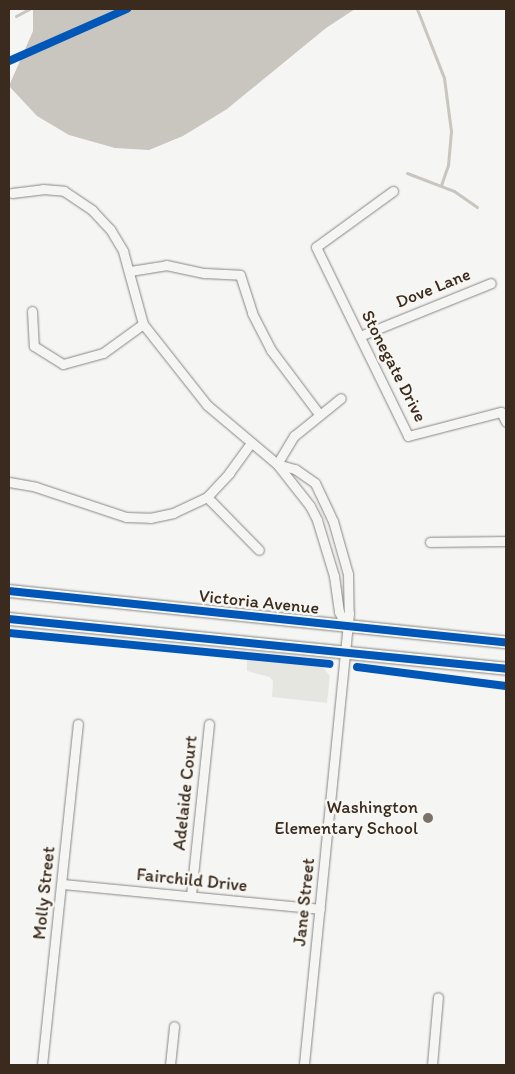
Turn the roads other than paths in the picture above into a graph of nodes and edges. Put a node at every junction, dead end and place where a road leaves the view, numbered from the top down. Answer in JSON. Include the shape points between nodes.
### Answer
{"nodes":[{"id":1,"x":393,"y":191,"type":"dead end"},
{"id":2,"x":12,"y":193,"type":"dead end"},
{"id":3,"x":130,"y":271,"type":"junction"},
{"id":4,"x":490,"y":283,"type":"dead end"},
{"id":5,"x":32,"y":311,"type":"dead end"},
{"id":6,"x":143,"y":324,"type":"junction"},
{"id":7,"x":360,"y":336,"type":"junction"},
{"id":8,"x":341,"y":398,"type":"dead end"},
{"id":9,"x":319,"y":414,"type":"junction"},
{"id":10,"x":506,"y":422,"type":"edge"},
{"id":11,"x":251,"y":443,"type":"junction"},
{"id":12,"x":277,"y":464,"type":"junction"},
{"id":13,"x":9,"y":482,"type":"edge"},
{"id":14,"x":207,"y":497,"type":"junction"},
{"id":15,"x":506,"y":541,"type":"edge"},
{"id":16,"x":430,"y":542,"type":"dead end"},
{"id":17,"x":259,"y":550,"type":"dead end"},
{"id":18,"x":9,"y":591,"type":"edge"},
{"id":19,"x":9,"y":619,"type":"edge"},
{"id":20,"x":346,"y":626,"type":"junction"},
{"id":21,"x":506,"y":642,"type":"edge"},
{"id":22,"x":345,"y":653,"type":"junction"},
{"id":23,"x":506,"y":669,"type":"edge"},
{"id":24,"x":78,"y":724,"type":"dead end"},
{"id":25,"x":209,"y":724,"type":"dead end"},
{"id":26,"x":62,"y":884,"type":"junction"},
{"id":27,"x":191,"y":895,"type":"junction"},
{"id":28,"x":320,"y":909,"type":"junction"},
{"id":29,"x":438,"y":997,"type":"dead end"},
{"id":30,"x":174,"y":1026,"type":"dead end"},
{"id":31,"x":42,"y":1065,"type":"edge"},
{"id":32,"x":170,"y":1065,"type":"edge"},
{"id":33,"x":304,"y":1065,"type":"edge"},
{"id":34,"x":432,"y":1065,"type":"edge"}],
"edges":[{"from":1,"to":7,"type":"street","name":"Stonegate Drive","via":[[316,247]]},
{"from":2,"to":3,"type":"street","via":[[43,189],[64,191],[79,200],[110,229]]},
{"from":3,"to":6,"type":"street"},
{"from":3,"to":9,"type":"street","via":[[166,265],[205,273],[240,275],[252,313],[271,350]]},
{"from":4,"to":7,"type":"street","name":"Dove Lane"},
{"from":5,"to":6,"type":"street","via":[[34,346],[62,364],[102,353]]},
{"from":6,"to":11,"type":"street","via":[[207,405]]},
{"from":7,"to":10,"type":"street","name":"Stonegate Drive","via":[[408,436],[501,412]]},
{"from":8,"to":9,"type":"street"},
{"from":9,"to":12,"type":"street","via":[[294,436]]},
{"from":11,"to":12,"type":"street"},
{"from":11,"to":14,"type":"street","via":[[229,474]]},
{"from":12,"to":20,"type":"street","via":[[317,520],[334,576],[339,612]]},
{"from":12,"to":20,"type":"street","name":"Jane Street","via":[[295,469],[315,483],[333,521],[348,574],[350,595]]},
{"from":13,"to":14,"type":"street","via":[[36,487],[126,517],[150,518],[173,513]]},
{"from":14,"to":17,"type":"street"},
{"from":15,"to":16,"type":"street"},
{"from":18,"to":20,"type":"main road","name":"Victoria Avenue"},
{"from":19,"to":22,"type":"main road"},
{"from":20,"to":21,"type":"main road","name":"Victoria Avenue"},
{"from":20,"to":22,"type":"street","name":"Jane Street"},
{"from":22,"to":23,"type":"main road"},
{"from":22,"to":28,"type":"street","name":"Jane Street"},
{"from":24,"to":26,"type":"street","name":"Molly Street"},
{"from":25,"to":27,"type":"street","name":"Adelaide Court"},
{"from":26,"to":27,"type":"street","name":"Fairchild Drive"},
{"from":26,"to":31,"type":"street","name":"Molly Street"},
{"from":27,"to":28,"type":"street","name":"Fairchild Drive"},
{"from":28,"to":33,"type":"street","name":"Jane Street"},
{"from":29,"to":34,"type":"street"},
{"from":30,"to":32,"type":"street"}]}
